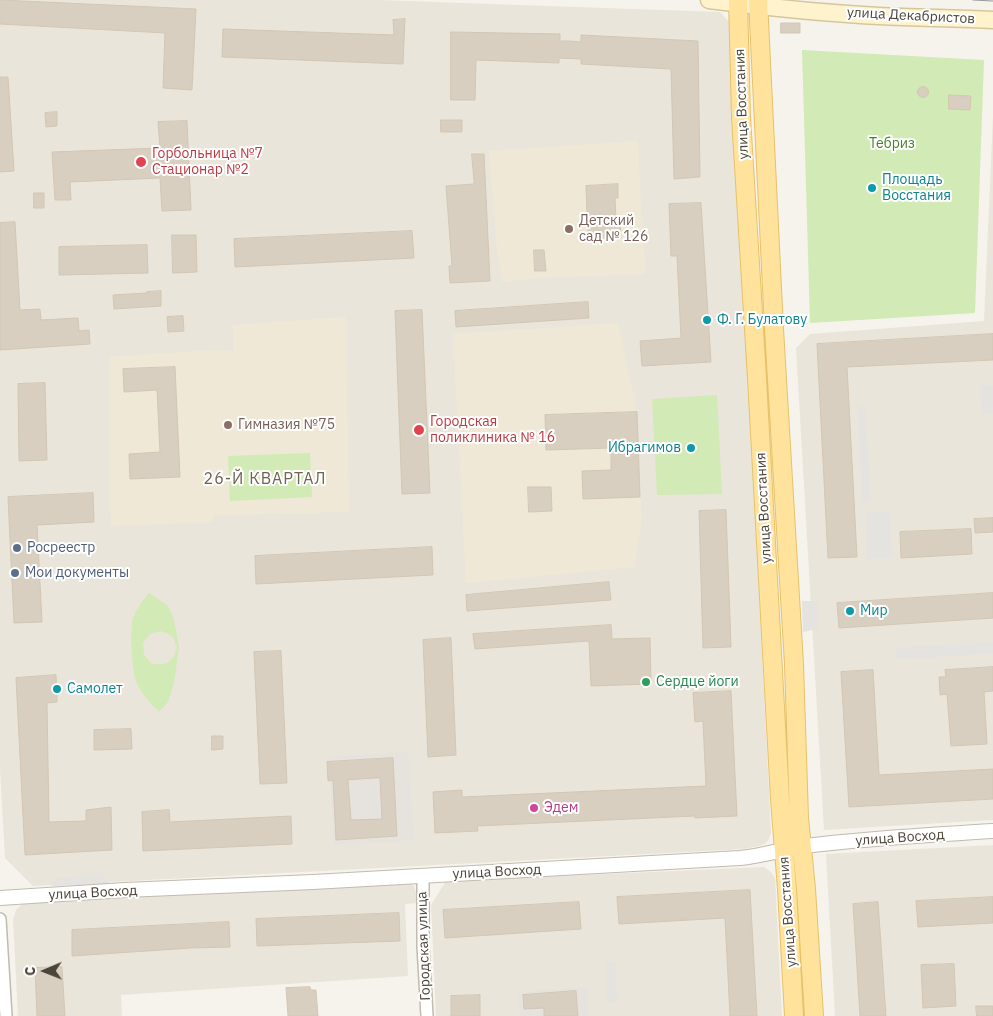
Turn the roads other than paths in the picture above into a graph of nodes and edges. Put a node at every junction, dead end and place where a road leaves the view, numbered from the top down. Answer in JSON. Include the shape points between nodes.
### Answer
{"nodes":[{"id":1,"x":709,"y":0,"type":"edge"},
{"id":2,"x":738,"y":2,"type":"edge"},
{"id":3,"x":758,"y":3,"type":"edge"},
{"id":4,"x":993,"y":20,"type":"edge"},
{"id":5,"x":993,"y":831,"type":"edge"},
{"id":6,"x":802,"y":847,"type":"junction"},
{"id":7,"x":784,"y":851,"type":"junction"},
{"id":8,"x":422,"y":876,"type":"junction"},
{"id":9,"x":0,"y":898,"type":"edge"},
{"id":10,"x":0,"y":920,"type":"edge"},
{"id":11,"x":6,"y":1016,"type":"edge"},
{"id":12,"x":427,"y":1016,"type":"edge"},
{"id":13,"x":794,"y":1016,"type":"edge"},
{"id":14,"x":814,"y":1016,"type":"edge"}],
"edges":[{"from":1,"to":2,"type":"main road","name":"улица Декабристов"},
{"from":2,"to":3,"type":"main road","name":"улица Декабристов"},
{"from":2,"to":7,"type":"main road","name":"улица Восстания","via":[[742,136]]},
{"from":3,"to":4,"type":"main road","name":"улица Декабристов","via":[[871,15]]},
{"from":3,"to":6,"type":"main road","name":"улица Восстания"},
{"from":5,"to":6,"type":"street","name":"улица Восход"},
{"from":6,"to":7,"type":"street","name":"улица Восход"},
{"from":6,"to":14,"type":"main road","name":"улица Восстания"},
{"from":7,"to":8,"type":"street","name":"улица Восход","via":[[740,858]]},
{"from":7,"to":13,"type":"main road","name":"улица Восстания"},
{"from":8,"to":9,"type":"street","name":"улица Восход"},
{"from":8,"to":12,"type":"street","name":"Городская улица"},
{"from":10,"to":11,"type":"street"}]}
